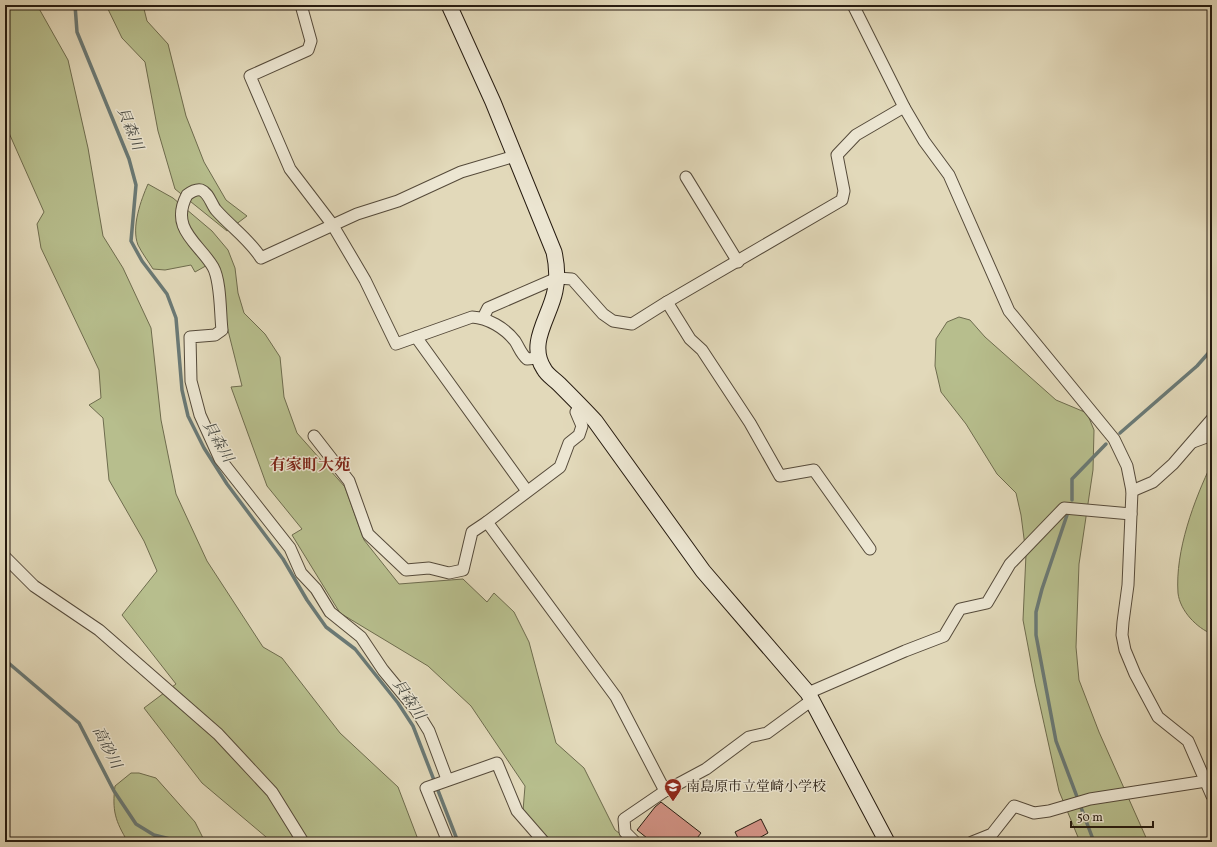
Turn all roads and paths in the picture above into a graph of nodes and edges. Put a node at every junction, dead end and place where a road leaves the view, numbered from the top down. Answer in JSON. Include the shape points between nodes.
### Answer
{"nodes":[{"id":1,"x":301,"y":5,"type":"edge"},
{"id":2,"x":449,"y":5,"type":"edge"},
{"id":3,"x":853,"y":5,"type":"edge"},
{"id":4,"x":904,"y":107,"type":"junction"},
{"id":5,"x":515,"y":156,"type":"junction"},
{"id":6,"x":686,"y":177,"type":"dead end"},
{"id":7,"x":332,"y":224,"type":"junction"},
{"id":8,"x":738,"y":262,"type":"junction"},
{"id":9,"x":557,"y":278,"type":"junction"},
{"id":10,"x":667,"y":302,"type":"junction"},
{"id":11,"x":483,"y":318,"type":"junction"},
{"id":12,"x":416,"y":337,"type":"junction"},
{"id":13,"x":538,"y":358,"type":"junction"},
{"id":14,"x":581,"y":405,"type":"junction"},
{"id":15,"x":1212,"y":419,"type":"edge"},
{"id":16,"x":1212,"y":435,"type":"edge"},
{"id":17,"x":314,"y":436,"type":"dead end"},
{"id":18,"x":1193,"y":442,"type":"junction"},
{"id":19,"x":528,"y":491,"type":"junction"},
{"id":20,"x":1132,"y":491,"type":"junction"},
{"id":21,"x":1131,"y":514,"type":"junction"},
{"id":22,"x":487,"y":522,"type":"junction"},
{"id":23,"x":870,"y":549,"type":"dead end"},
{"id":24,"x":5,"y":557,"type":"edge"},
{"id":25,"x":810,"y":697,"type":"junction"},
{"id":26,"x":1206,"y":781,"type":"junction"},
{"id":27,"x":440,"y":782,"type":"junction"},
{"id":28,"x":665,"y":791,"type":"junction"},
{"id":29,"x":1212,"y":796,"type":"edge"},
{"id":30,"x":303,"y":842,"type":"edge"},
{"id":31,"x":448,"y":842,"type":"edge"},
{"id":32,"x":544,"y":842,"type":"edge"},
{"id":33,"x":635,"y":842,"type":"edge"},
{"id":34,"x":887,"y":842,"type":"edge"},
{"id":35,"x":972,"y":842,"type":"edge"}],
"edges":[{"from":1,"to":7,"type":"street","via":[[311,41],[308,50],[250,76],[290,169]]},
{"from":2,"to":5,"type":"street"},
{"from":3,"to":4,"type":"street"},
{"from":4,"to":8,"type":"street","via":[[856,135],[837,155],[844,191],[842,200]]},
{"from":4,"to":20,"type":"street","via":[[924,141],[949,175],[1009,311],[1114,439],[1127,466]]},
{"from":5,"to":7,"type":"street","via":[[461,172],[398,201]]},
{"from":5,"to":9,"type":"street","via":[[554,252]]},
{"from":6,"to":8,"type":"street"},
{"from":7,"to":12,"type":"street","via":[[365,280],[396,344]]},
{"from":7,"to":27,"type":"street","via":[[261,258],[253,244],[215,210],[208,196],[197,190],[187,195],[182,211],[183,223],[193,244],[213,267],[222,330],[215,335],[190,337],[191,382],[200,415],[220,459],[290,548],[301,572],[316,589],[330,612],[361,637],[383,670],[416,710],[429,731]]},
{"from":8,"to":10,"type":"street"},
{"from":9,"to":10,"type":"street","via":[[572,279],[603,314],[613,321],[632,324]]},
{"from":9,"to":11,"type":"street","via":[[488,308]]},
{"from":9,"to":13,"type":"street","via":[[555,292],[538,339]]},
{"from":10,"to":23,"type":"street","via":[[750,423],[780,476],[814,470]]},
{"from":11,"to":12,"type":"street","via":[[472,317]]},
{"from":11,"to":13,"type":"street","via":[[494,323],[514,340],[528,359]]},
{"from":12,"to":19,"type":"street"},
{"from":13,"to":14,"type":"street","via":[[544,370]]},
{"from":14,"to":19,"type":"street","via":[[576,412],[582,426],[580,435],[569,443],[560,467]]},
{"from":14,"to":25,"type":"street","via":[[703,571]]},
{"from":15,"to":18,"type":"street"},
{"from":16,"to":18,"type":"street"},
{"from":17,"to":22,"type":"street","via":[[349,481],[368,534],[406,570],[463,570],[472,532]]},
{"from":18,"to":20,"type":"street","via":[[1153,482]]},
{"from":19,"to":22,"type":"street"},
{"from":20,"to":21,"type":"street"},
{"from":21,"to":25,"type":"street","via":[[1064,508],[1010,564],[987,603],[960,609],[944,636],[905,651]]},
{"from":21,"to":26,"type":"street","via":[[1128,585],[1122,635],[1125,650],[1158,717],[1188,741]]},
{"from":22,"to":28,"type":"street","via":[[616,697]]},
{"from":24,"to":30,"type":"street","via":[[34,586],[99,630],[218,734],[272,792]]},
{"from":25,"to":28,"type":"street","via":[[767,733],[749,737],[706,769]]},
{"from":25,"to":34,"type":"street"},
{"from":26,"to":29,"type":"street"},
{"from":26,"to":35,"type":"street","via":[[1086,800],[1049,812],[1034,813],[1014,806],[992,834]]},
{"from":27,"to":31,"type":"street","via":[[426,788]]},
{"from":27,"to":32,"type":"street","via":[[497,763],[517,811]]},
{"from":28,"to":33,"type":"street","via":[[624,819],[625,832]]}]}
